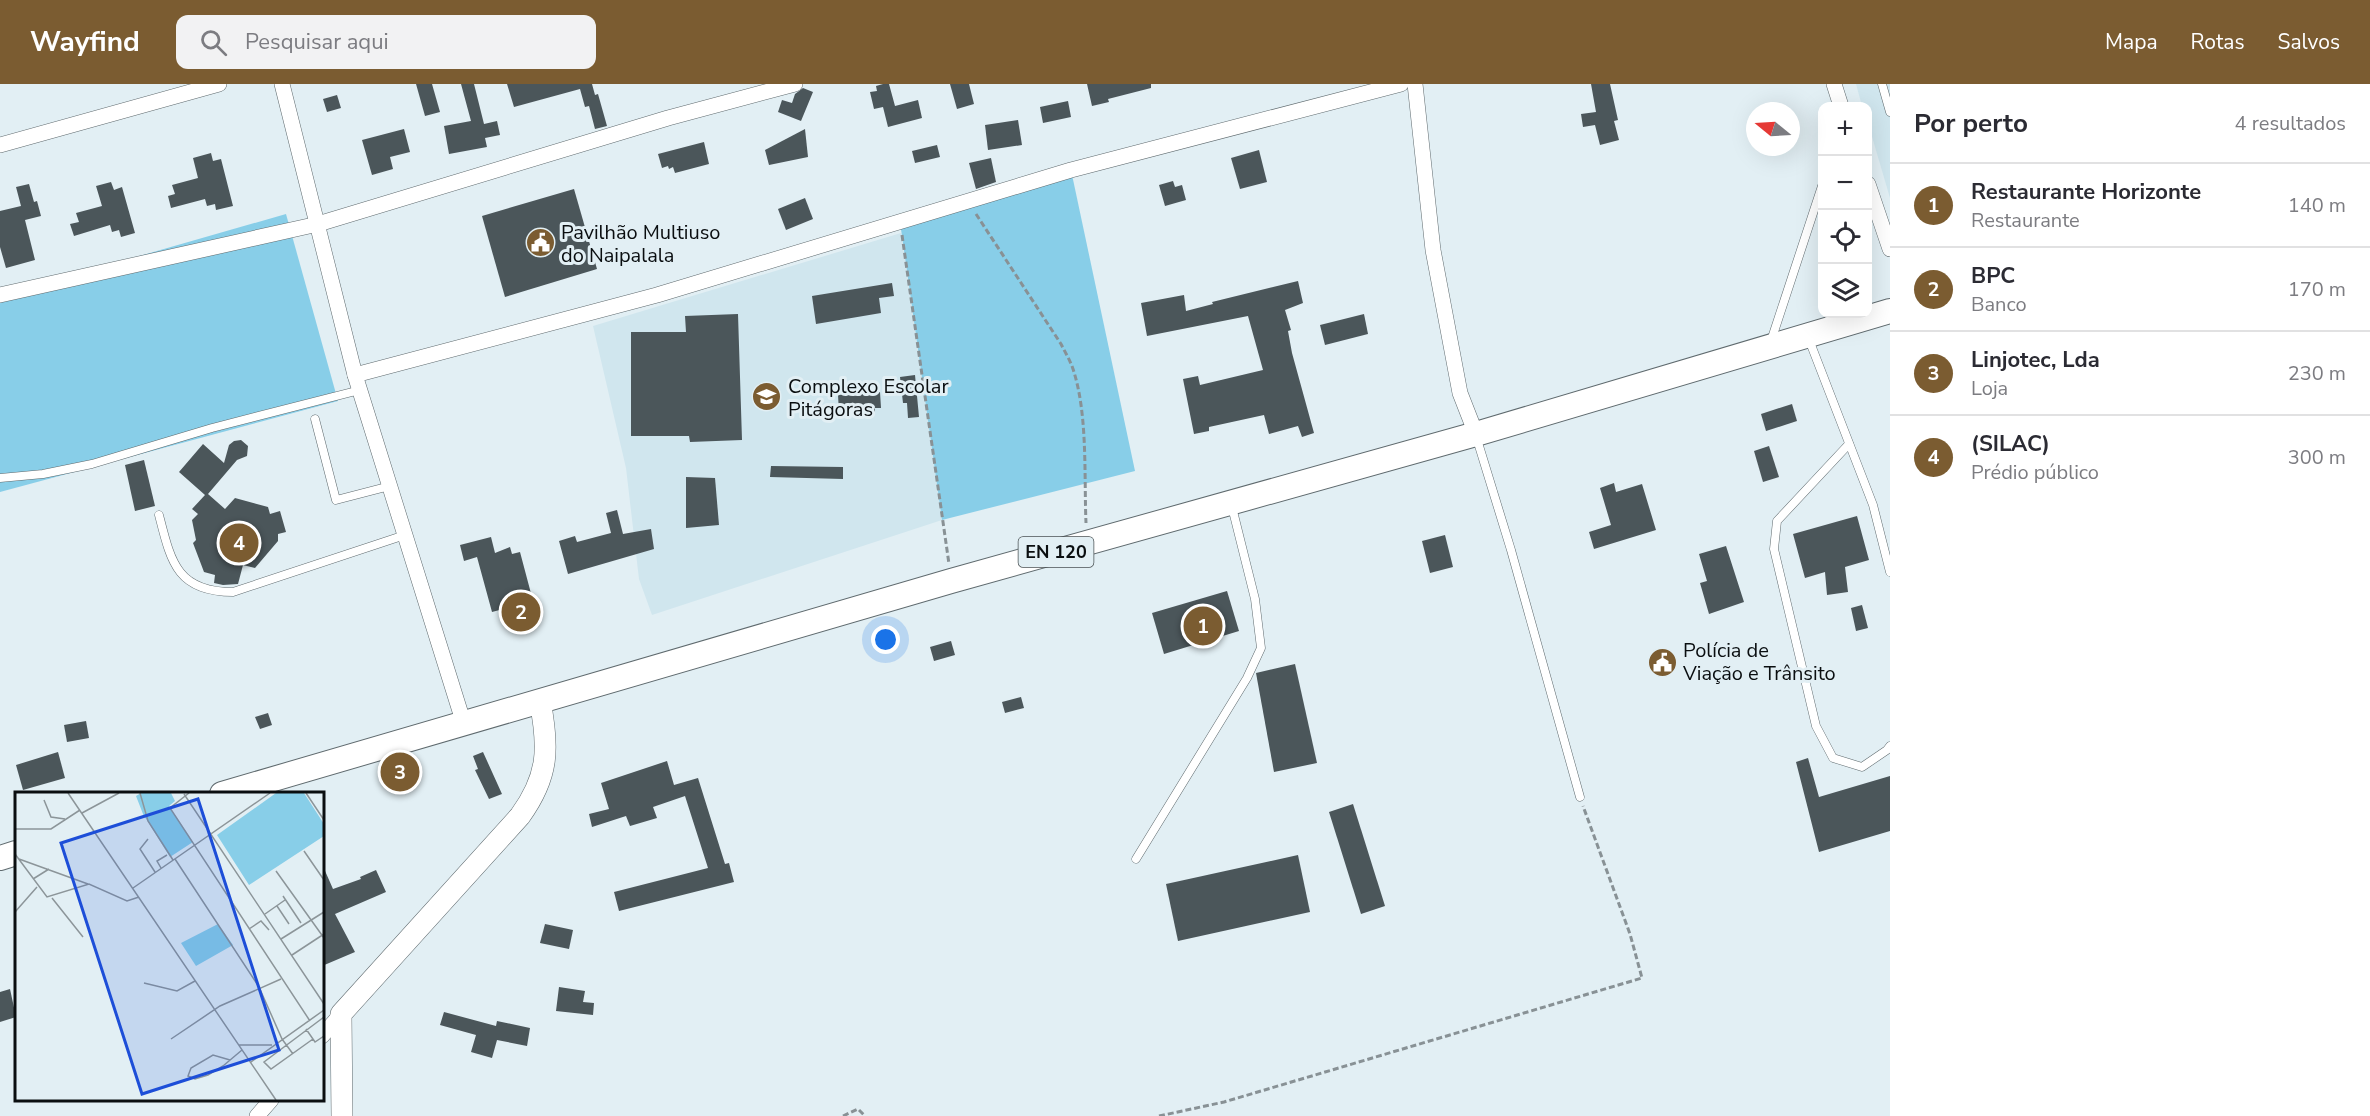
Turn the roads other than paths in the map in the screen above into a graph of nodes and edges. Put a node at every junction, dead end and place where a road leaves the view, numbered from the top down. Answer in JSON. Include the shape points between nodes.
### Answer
{"nodes":[{"id":1,"x":219,"y":84,"type":"edge"},
{"id":2,"x":282,"y":84,"type":"edge"},
{"id":3,"x":795,"y":84,"type":"edge"},
{"id":4,"x":1401,"y":84,"type":"edge"},
{"id":5,"x":1415,"y":84,"type":"edge"},
{"id":6,"x":1834,"y":84,"type":"edge"},
{"id":7,"x":1882,"y":84,"type":"edge"},
{"id":8,"x":1840,"y":102,"type":"edge"},
{"id":9,"x":1890,"y":112,"type":"edge"},
{"id":10,"x":0,"y":145,"type":"edge"},
{"id":11,"x":1872,"y":196,"type":"edge"},
{"id":12,"x":1818,"y":198,"type":"edge"},
{"id":13,"x":318,"y":224,"type":"junction"},
{"id":14,"x":1890,"y":249,"type":"edge"},
{"id":15,"x":0,"y":295,"type":"edge"},
{"id":16,"x":1890,"y":311,"type":"edge"},
{"id":17,"x":1808,"y":336,"type":"junction"},
{"id":18,"x":1769,"y":347,"type":"junction"},
{"id":19,"x":357,"y":383,"type":"junction"},
{"id":20,"x":315,"y":419,"type":"dead end"},
{"id":21,"x":1476,"y":434,"type":"junction"},
{"id":22,"x":1849,"y":444,"type":"junction"},
{"id":23,"x":0,"y":478,"type":"edge"},
{"id":24,"x":390,"y":486,"type":"junction"},
{"id":25,"x":1231,"y":503,"type":"junction"},
{"id":26,"x":159,"y":515,"type":"dead end"},
{"id":27,"x":405,"y":535,"type":"junction"},
{"id":28,"x":1890,"y":572,"type":"edge"},
{"id":29,"x":540,"y":701,"type":"junction"},
{"id":30,"x":464,"y":724,"type":"junction"},
{"id":31,"x":1890,"y":746,"type":"edge"},
{"id":32,"x":229,"y":792,"type":"edge"},
{"id":33,"x":1580,"y":797,"type":"road end"},
{"id":34,"x":15,"y":853,"type":"edge"},
{"id":35,"x":0,"y":858,"type":"edge"},
{"id":36,"x":1136,"y":859,"type":"dead end"},
{"id":37,"x":341,"y":1014,"type":"junction"},
{"id":38,"x":324,"y":1034,"type":"edge"},
{"id":39,"x":270,"y":1101,"type":"edge"},
{"id":40,"x":257,"y":1116,"type":"edge"},
{"id":41,"x":342,"y":1116,"type":"edge"}],
"edges":[{"from":1,"to":10,"type":"street"},
{"from":2,"to":13,"type":"street"},
{"from":3,"to":13,"type":"street","via":[[668,118]]},
{"from":4,"to":19,"type":"street","via":[[1071,170]]},
{"from":5,"to":21,"type":"street","via":[[1433,250],[1460,393]]},
{"from":6,"to":8,"type":"street"},
{"from":7,"to":9,"type":"lane"},
{"from":11,"to":14,"type":"street"},
{"from":12,"to":18,"type":"lane"},
{"from":13,"to":15,"type":"street"},
{"from":13,"to":19,"type":"street"},
{"from":16,"to":17,"type":"main road","number":"EN 120"},
{"from":17,"to":18,"type":"main road","number":"EN 120"},
{"from":17,"to":22,"type":"lane"},
{"from":18,"to":21,"type":"main road","number":"EN 120"},
{"from":19,"to":23,"type":"lane","via":[[93,464]]},
{"from":19,"to":24,"type":"street"},
{"from":20,"to":24,"type":"lane","via":[[336,500]]},
{"from":21,"to":25,"type":"main road","number":"EN 120"},
{"from":21,"to":33,"type":"lane"},
{"from":22,"to":28,"type":"lane","via":[[1873,505]]},
{"from":22,"to":31,"type":"lane","via":[[1778,521],[1774,549],[1816,726],[1833,758],[1862,767]]},
{"from":24,"to":27,"type":"street"},
{"from":25,"to":29,"type":"main road","number":"EN 120"},
{"from":25,"to":36,"type":"lane","via":[[1255,599],[1261,648],[1247,678]]},
{"from":26,"to":27,"type":"lane","via":[[167,546],[182,574],[194,585],[213,592],[233,592]]},
{"from":27,"to":30,"type":"street"},
{"from":29,"to":30,"type":"main road","number":"EN 120"},
{"from":29,"to":37,"type":"street","via":[[546,734],[543,771],[536,794]]},
{"from":30,"to":32,"type":"main road","number":"EN 120"},
{"from":34,"to":35,"type":"main road"},
{"from":37,"to":38,"type":"street"},
{"from":37,"to":41,"type":"street"},
{"from":39,"to":40,"type":"street"}]}
